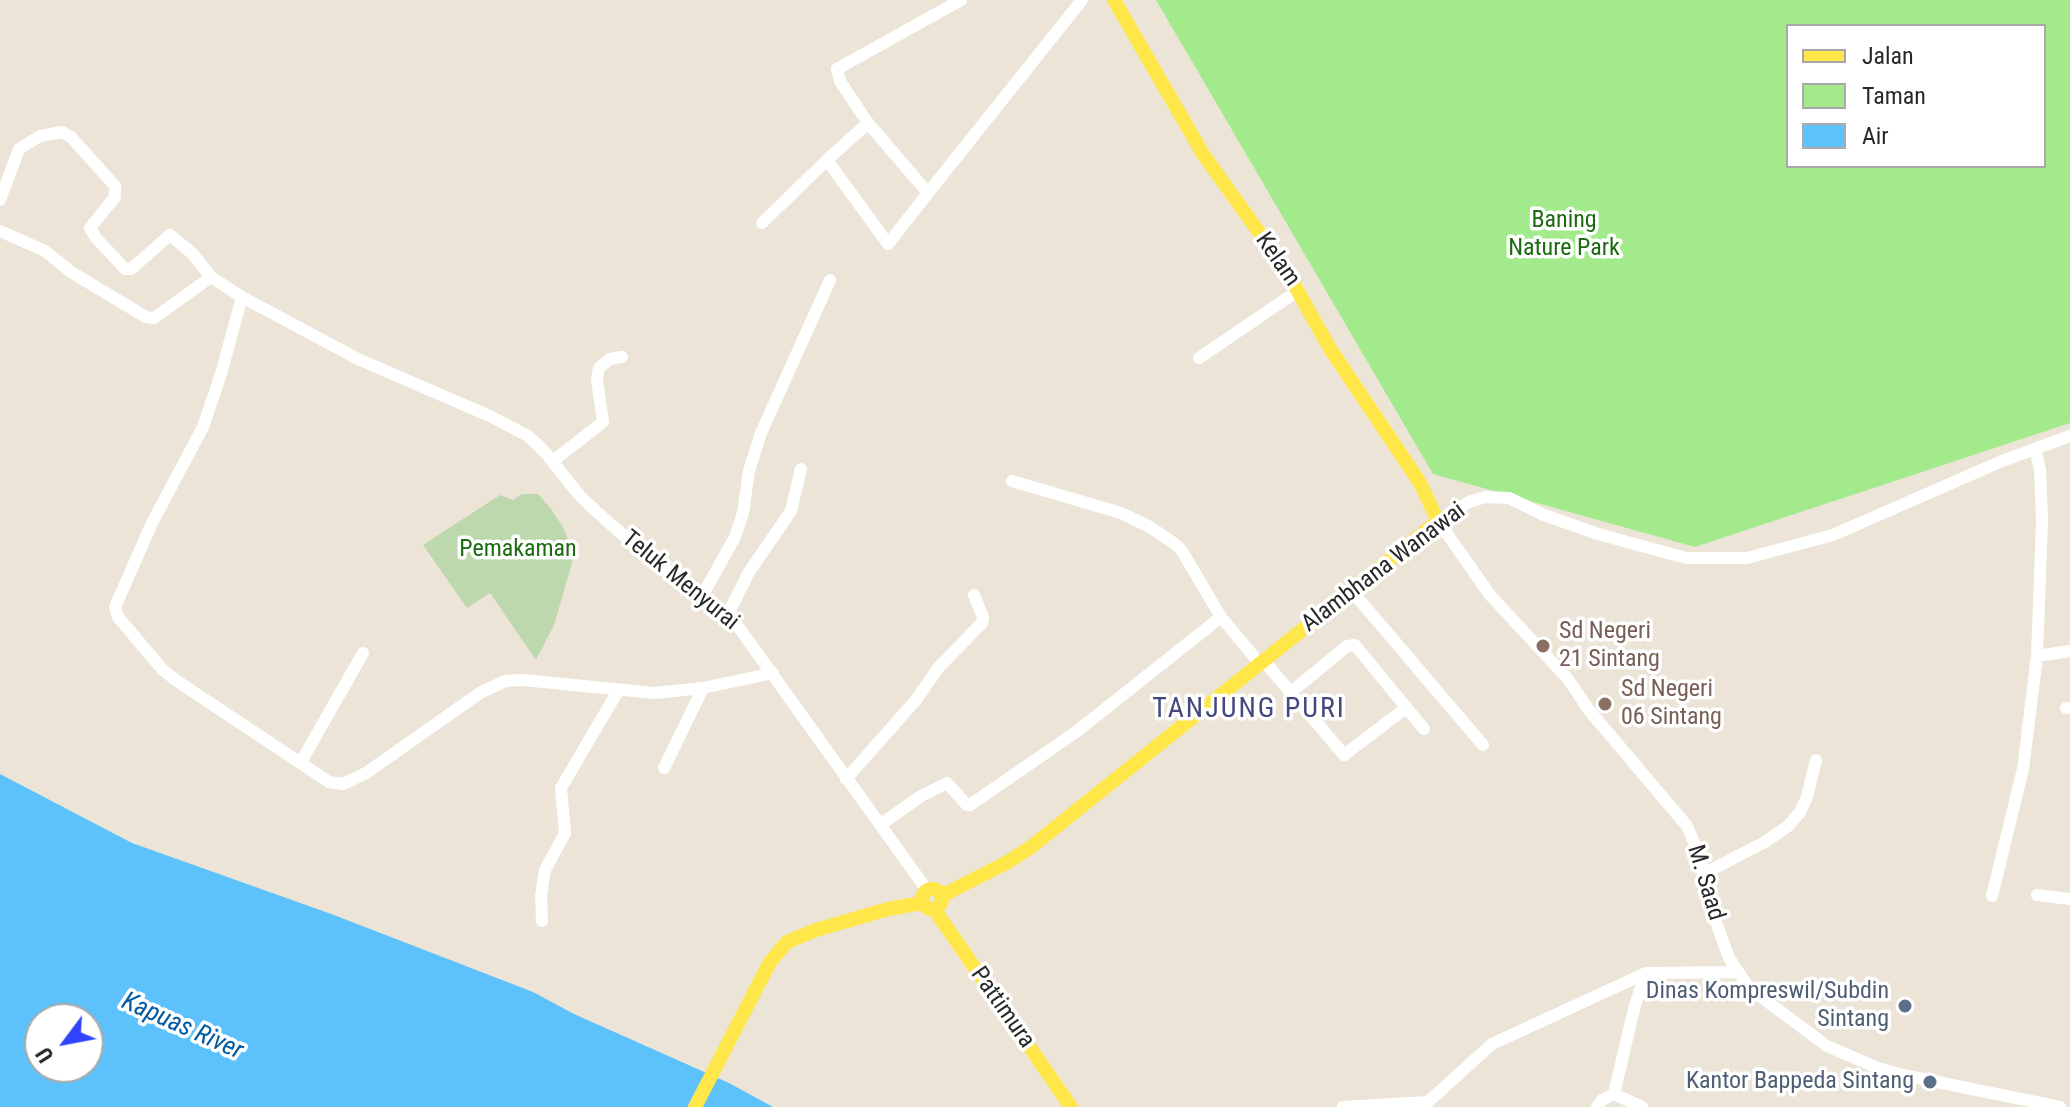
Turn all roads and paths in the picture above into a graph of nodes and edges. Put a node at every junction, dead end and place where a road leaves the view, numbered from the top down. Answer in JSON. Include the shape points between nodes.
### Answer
{"nodes":[{"id":1,"x":961,"y":0,"type":"edge"},
{"id":2,"x":1082,"y":0,"type":"edge"},
{"id":3,"x":1114,"y":0,"type":"edge"},
{"id":4,"x":868,"y":123,"type":"junction"},
{"id":5,"x":827,"y":160,"type":"junction"},
{"id":6,"x":928,"y":193,"type":"junction"},
{"id":7,"x":0,"y":200,"type":"edge"},
{"id":8,"x":762,"y":223,"type":"dead end"},
{"id":9,"x":0,"y":231,"type":"edge"},
{"id":10,"x":211,"y":277,"type":"junction"},
{"id":11,"x":830,"y":280,"type":"dead end"},
{"id":12,"x":1299,"y":290,"type":"junction"},
{"id":13,"x":242,"y":297,"type":"junction"},
{"id":14,"x":622,"y":357,"type":"dead end"},
{"id":15,"x":1199,"y":358,"type":"dead end"},
{"id":16,"x":2070,"y":436,"type":"edge"},
{"id":17,"x":2035,"y":449,"type":"junction"},
{"id":18,"x":553,"y":461,"type":"junction"},
{"id":19,"x":801,"y":469,"type":"dead end"},
{"id":20,"x":1012,"y":481,"type":"dead end"},
{"id":21,"x":1438,"y":521,"type":"junction"},
{"id":22,"x":1351,"y":590,"type":"junction"},
{"id":23,"x":974,"y":595,"type":"dead end"},
{"id":24,"x":702,"y":596,"type":"junction"},
{"id":25,"x":727,"y":616,"type":"junction"},
{"id":26,"x":1221,"y":617,"type":"junction"},
{"id":27,"x":2070,"y":651,"type":"edge"},
{"id":28,"x":363,"y":653,"type":"dead end"},
{"id":29,"x":2037,"y":656,"type":"junction"},
{"id":30,"x":1262,"y":663,"type":"junction"},
{"id":31,"x":773,"y":673,"type":"junction"},
{"id":32,"x":703,"y":688,"type":"junction"},
{"id":33,"x":618,"y":691,"type":"junction"},
{"id":34,"x":1290,"y":693,"type":"junction"},
{"id":35,"x":1406,"y":708,"type":"junction"},
{"id":36,"x":1424,"y":729,"type":"dead end"},
{"id":37,"x":1483,"y":745,"type":"dead end"},
{"id":38,"x":1816,"y":760,"type":"dead end"},
{"id":39,"x":301,"y":762,"type":"junction"},
{"id":40,"x":664,"y":768,"type":"dead end"},
{"id":41,"x":846,"y":779,"type":"junction"},
{"id":42,"x":880,"y":825,"type":"junction"},
{"id":43,"x":1703,"y":874,"type":"junction"},
{"id":44,"x":2037,"y":895,"type":"dead end"},
{"id":45,"x":1992,"y":896,"type":"dead end"},
{"id":46,"x":2070,"y":899,"type":"edge"},
{"id":47,"x":927,"y":901,"type":"junction"},
{"id":48,"x":542,"y":921,"type":"dead end"},
{"id":49,"x":1737,"y":972,"type":"junction"},
{"id":50,"x":1646,"y":973,"type":"junction"},
{"id":51,"x":1614,"y":1094,"type":"junction"},
{"id":52,"x":695,"y":1107,"type":"edge"},
{"id":53,"x":1071,"y":1107,"type":"edge"},
{"id":54,"x":1343,"y":1107,"type":"edge"},
{"id":55,"x":1597,"y":1107,"type":"edge"},
{"id":56,"x":1642,"y":1107,"type":"edge"},
{"id":57,"x":2060,"y":1107,"type":"edge"}],
"edges":[{"from":1,"to":4,"type":"street","via":[[837,69]]},
{"from":2,"to":6,"type":"street"},
{"from":3,"to":12,"type":"main road","name":"Kelam","via":[[1203,154]]},
{"from":4,"to":5,"type":"street"},
{"from":4,"to":6,"type":"street"},
{"from":5,"to":6,"type":"street","via":[[888,244]]},
{"from":5,"to":8,"type":"street"},
{"from":7,"to":10,"type":"street","name":"Teluk Menyurai","via":[[19,149],[40,136],[62,132],[115,186],[115,197],[90,228],[125,269],[170,235]]},
{"from":9,"to":10,"type":"street","via":[[45,251],[146,317],[154,318]]},
{"from":10,"to":13,"type":"street","name":"Teluk Menyurai"},
{"from":11,"to":24,"type":"street","via":[[761,433],[735,537]]},
{"from":12,"to":15,"type":"street"},
{"from":12,"to":21,"type":"main road","name":"Kelam","via":[[1329,347],[1420,483]]},
{"from":13,"to":18,"type":"street","name":"Teluk Menyurai","via":[[358,359],[492,417],[528,436]]},
{"from":13,"to":39,"type":"street","via":[[203,427],[115,607],[170,675]]},
{"from":14,"to":18,"type":"street","via":[[610,359],[598,372],[603,422]]},
{"from":16,"to":17,"type":"street","name":"Alambhana Wanawai"},
{"from":17,"to":21,"type":"street","name":"Alambhana Wanawai","via":[[1833,535],[1747,558],[1686,558],[1598,534],[1509,498],[1469,502]]},
{"from":17,"to":29,"type":"street","via":[[2042,521]]},
{"from":18,"to":24,"type":"street","name":"Teluk Menyurai","via":[[587,503]]},
{"from":19,"to":25,"type":"street","via":[[791,511],[749,572]]},
{"from":20,"to":26,"type":"street","via":[[1081,499],[1150,527],[1182,551]]},
{"from":21,"to":22,"type":"main road","name":"Alambhana Wanawai"},
{"from":21,"to":43,"type":"street","name":"M. Saad","via":[[1490,595],[1568,679],[1687,826]]},
{"from":22,"to":30,"type":"main road","name":"Alambhana Wanawai"},
{"from":22,"to":37,"type":"street"},
{"from":23,"to":41,"type":"street","via":[[982,623]]},
{"from":24,"to":25,"type":"street","name":"Teluk Menyurai"},
{"from":25,"to":31,"type":"street","name":"Teluk Menyurai"},
{"from":26,"to":30,"type":"street"},
{"from":26,"to":42,"type":"street","via":[[1076,732],[970,805],[947,783]]},
{"from":27,"to":29,"type":"street"},
{"from":28,"to":39,"type":"street"},
{"from":29,"to":45,"type":"street","via":[[2023,769]]},
{"from":30,"to":34,"type":"street"},
{"from":30,"to":47,"type":"main road","name":"Alambhana Wanawai","via":[[1031,847],[941,896],[940,906]]},
{"from":31,"to":32,"type":"street"},
{"from":31,"to":41,"type":"street","name":"Teluk Menyurai"},
{"from":32,"to":33,"type":"street"},
{"from":32,"to":40,"type":"street"},
{"from":33,"to":39,"type":"street","via":[[505,681],[343,784],[329,782]]},
{"from":33,"to":48,"type":"street","via":[[561,788],[565,833],[545,870]]},
{"from":34,"to":35,"type":"street","via":[[1344,755]]},
{"from":34,"to":35,"type":"street","via":[[1355,645]]},
{"from":35,"to":36,"type":"street"},
{"from":38,"to":43,"type":"street","via":[[1807,797],[1788,826]]},
{"from":41,"to":42,"type":"street","name":"Teluk Menyurai"},
{"from":42,"to":47,"type":"street","name":"Teluk Menyurai"},
{"from":43,"to":49,"type":"street","name":"M. Saad"},
{"from":44,"to":46,"type":"street"},
{"from":47,"to":52,"type":"main road","via":[[799,936],[780,949]]},
{"from":47,"to":53,"type":"main road","name":"Pattimura"},
{"from":49,"to":50,"type":"street"},
{"from":49,"to":57,"type":"street","name":"M. Saad","via":[[1783,1015],[1856,1059],[1903,1075]]},
{"from":50,"to":51,"type":"street"},
{"from":50,"to":54,"type":"street","via":[[1492,1044],[1428,1102]]},
{"from":51,"to":55,"type":"street"},
{"from":51,"to":56,"type":"street"}]}
